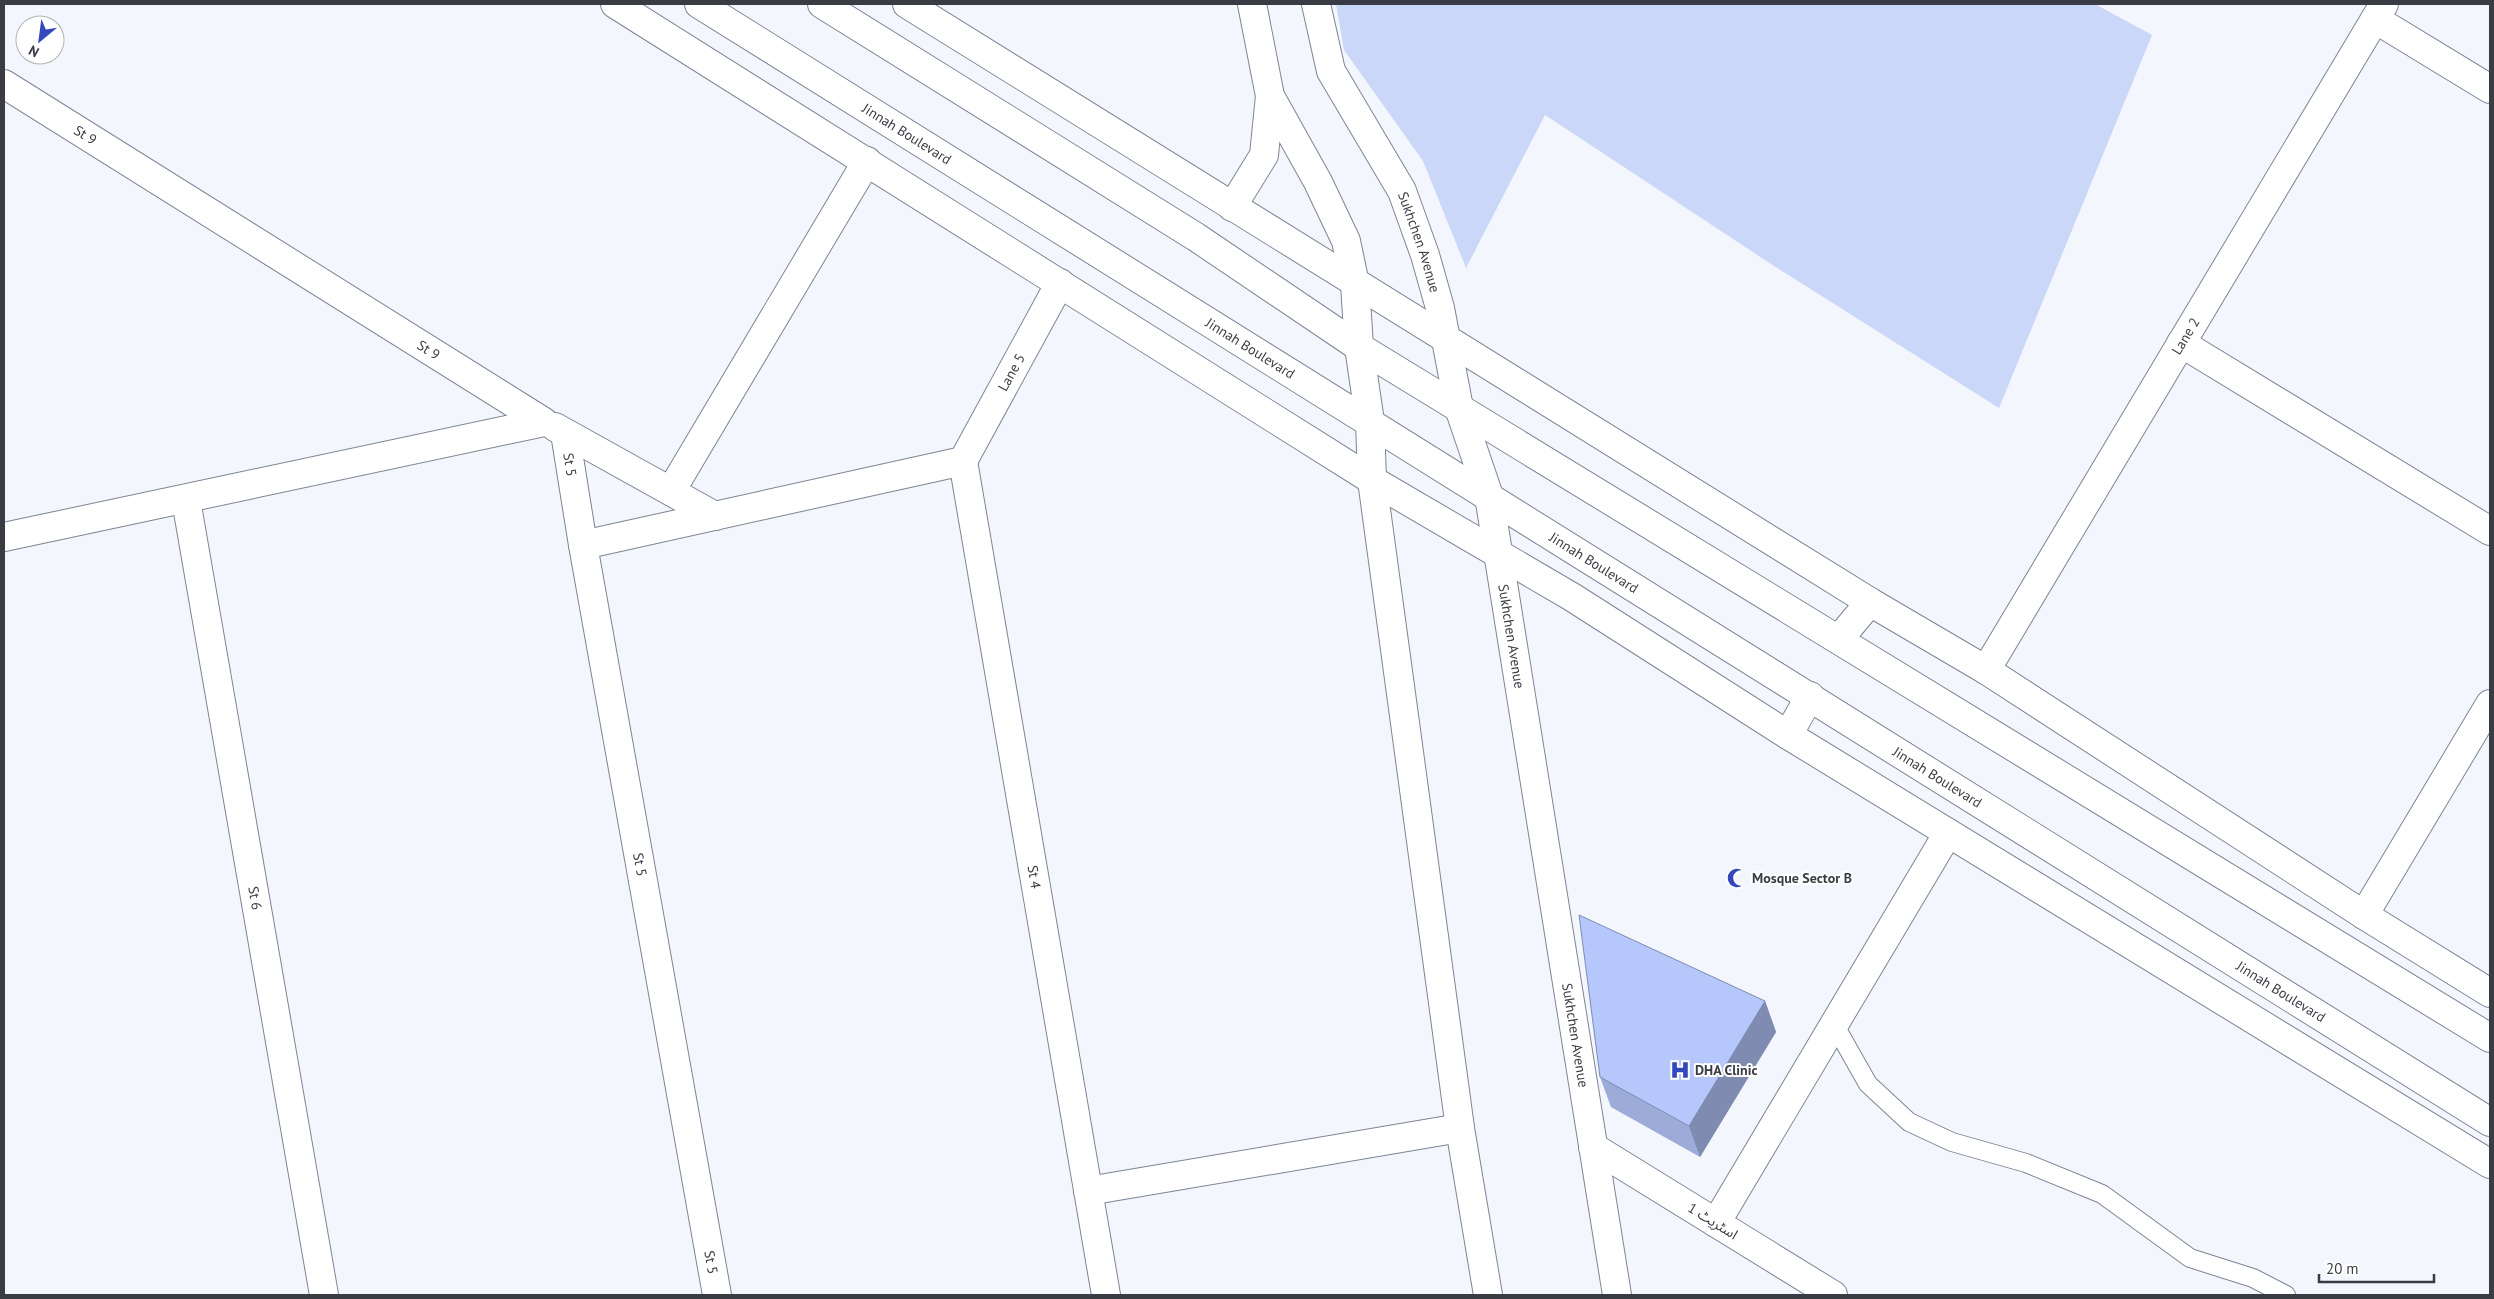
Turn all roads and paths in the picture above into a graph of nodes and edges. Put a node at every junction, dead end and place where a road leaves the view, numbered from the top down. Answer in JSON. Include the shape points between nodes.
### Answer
{"nodes":[{"id":1,"x":615,"y":4,"type":"edge"},
{"id":2,"x":699,"y":4,"type":"edge"},
{"id":3,"x":822,"y":4,"type":"edge"},
{"id":4,"x":908,"y":4,"type":"edge"},
{"id":5,"x":1252,"y":4,"type":"edge"},
{"id":6,"x":1316,"y":4,"type":"edge"},
{"id":7,"x":2380,"y":11,"type":"edge"},
{"id":8,"x":4,"y":84,"type":"edge"},
{"id":9,"x":2490,"y":89,"type":"edge"},
{"id":10,"x":1270,"y":96,"type":"junction"},
{"id":11,"x":867,"y":161,"type":"junction"},
{"id":12,"x":1232,"y":207,"type":"junction"},
{"id":13,"x":1060,"y":283,"type":"junction"},
{"id":14,"x":1355,"y":284,"type":"junction"},
{"id":15,"x":1445,"y":338,"type":"junction"},
{"id":16,"x":2181,"y":343,"type":"junction"},
{"id":17,"x":1360,"y":347,"type":"junction"},
{"id":18,"x":1459,"y":408,"type":"junction"},
{"id":19,"x":1370,"y":422,"type":"junction"},
{"id":20,"x":555,"y":427,"type":"junction"},
{"id":21,"x":963,"y":461,"type":"junction"},
{"id":22,"x":1372,"y":480,"type":"junction"},
{"id":23,"x":671,"y":491,"type":"junction"},
{"id":24,"x":1489,"y":496,"type":"junction"},
{"id":25,"x":186,"y":500,"type":"junction"},
{"id":26,"x":715,"y":516,"type":"junction"},
{"id":27,"x":2490,"y":532,"type":"edge"},
{"id":28,"x":7,"y":534,"type":"edge"},
{"id":29,"x":583,"y":546,"type":"junction"},
{"id":30,"x":1497,"y":552,"type":"junction"},
{"id":31,"x":1870,"y":602,"type":"junction"},
{"id":32,"x":1838,"y":640,"type":"junction"},
{"id":33,"x":1986,"y":670,"type":"junction"},
{"id":34,"x":1810,"y":696,"type":"junction"},
{"id":35,"x":2490,"y":704,"type":"edge"},
{"id":36,"x":1788,"y":735,"type":"junction"},
{"id":37,"x":1948,"y":832,"type":"junction"},
{"id":38,"x":2364,"y":915,"type":"junction"},
{"id":39,"x":2490,"y":993,"type":"edge"},
{"id":40,"x":1834,"y":1024,"type":"junction"},
{"id":41,"x":2490,"y":1038,"type":"edge"},
{"id":42,"x":2490,"y":1122,"type":"edge"},
{"id":43,"x":1460,"y":1128,"type":"junction"},
{"id":44,"x":1593,"y":1146,"type":"junction"},
{"id":45,"x":2490,"y":1164,"type":"edge"},
{"id":46,"x":1088,"y":1191,"type":"junction"},
{"id":47,"x":1716,"y":1223,"type":"junction"},
{"id":48,"x":324,"y":1295,"type":"edge"},
{"id":49,"x":717,"y":1295,"type":"edge"},
{"id":50,"x":1106,"y":1295,"type":"edge"},
{"id":51,"x":1488,"y":1295,"type":"edge"},
{"id":52,"x":1618,"y":1295,"type":"edge"},
{"id":53,"x":1833,"y":1295,"type":"edge"},
{"id":54,"x":2286,"y":1295,"type":"edge"}],
"edges":[{"from":1,"to":11,"type":"street"},
{"from":2,"to":19,"type":"street","name":"Jinnah Boulevard"},
{"from":3,"to":17,"type":"street","via":[[1196,237]]},
{"from":4,"to":12,"type":"street"},
{"from":5,"to":10,"type":"street"},
{"from":6,"to":15,"type":"street","name":"Sukhchen Avenue","via":[[1331,72],[1402,191],[1426,256]]},
{"from":7,"to":9,"type":"street"},
{"from":7,"to":16,"type":"street","name":"Lane 2"},
{"from":8,"to":20,"type":"street","name":"St 9"},
{"from":10,"to":12,"type":"street","via":[[1264,155]]},
{"from":10,"to":14,"type":"street","via":[[1318,182],[1346,241]]},
{"from":11,"to":13,"type":"street"},
{"from":11,"to":23,"type":"street"},
{"from":12,"to":14,"type":"street"},
{"from":13,"to":21,"type":"street","name":"Lane 5"},
{"from":13,"to":22,"type":"street"},
{"from":14,"to":15,"type":"street"},
{"from":14,"to":17,"type":"street"},
{"from":15,"to":18,"type":"street","name":"Sukhchen Avenue"},
{"from":15,"to":31,"type":"street"},
{"from":16,"to":27,"type":"street"},
{"from":16,"to":33,"type":"street","name":"Lane 2"},
{"from":17,"to":18,"type":"street"},
{"from":17,"to":19,"type":"street"},
{"from":18,"to":24,"type":"street","name":"Sukhchen Avenue"},
{"from":18,"to":32,"type":"street"},
{"from":19,"to":22,"type":"street"},
{"from":19,"to":24,"type":"street","name":"Jinnah Boulevard"},
{"from":20,"to":23,"type":"street","name":"St 9"},
{"from":20,"to":25,"type":"street"},
{"from":20,"to":29,"type":"street","name":"St 5"},
{"from":21,"to":26,"type":"street"},
{"from":21,"to":46,"type":"street","name":"St 4"},
{"from":22,"to":30,"type":"street"},
{"from":22,"to":43,"type":"street"},
{"from":23,"to":26,"type":"street","name":"St 9"},
{"from":24,"to":30,"type":"street","name":"Sukhchen Avenue"},
{"from":24,"to":34,"type":"street","name":"Jinnah Boulevard"},
{"from":25,"to":28,"type":"street"},
{"from":25,"to":48,"type":"street","name":"St 6"},
{"from":26,"to":29,"type":"street"},
{"from":29,"to":49,"type":"street","name":"St 5"},
{"from":30,"to":36,"type":"street"},
{"from":30,"to":44,"type":"street","name":"Sukhchen Avenue"},
{"from":31,"to":32,"type":"street"},
{"from":31,"to":33,"type":"street"},
{"from":32,"to":41,"type":"street"},
{"from":33,"to":38,"type":"street"},
{"from":34,"to":36,"type":"street"},
{"from":34,"to":42,"type":"street","name":"Jinnah Boulevard"},
{"from":35,"to":38,"type":"street"},
{"from":36,"to":37,"type":"street"},
{"from":37,"to":40,"type":"street"},
{"from":37,"to":45,"type":"street"},
{"from":38,"to":39,"type":"street"},
{"from":40,"to":47,"type":"street"},
{"from":40,"to":54,"type":"lane","via":[[1868,1084],[1909,1122],[1952,1142],[2026,1163],[2102,1194],[2190,1258],[2253,1278]]},
{"from":43,"to":46,"type":"street"},
{"from":43,"to":51,"type":"street"},
{"from":44,"to":47,"type":"street","name":"اسٹریٹ 1"},
{"from":44,"to":52,"type":"street","name":"Sukhchen Avenue"},
{"from":46,"to":50,"type":"street","name":"St 4"},
{"from":47,"to":53,"type":"street","name":"اسٹریٹ 1"}]}
